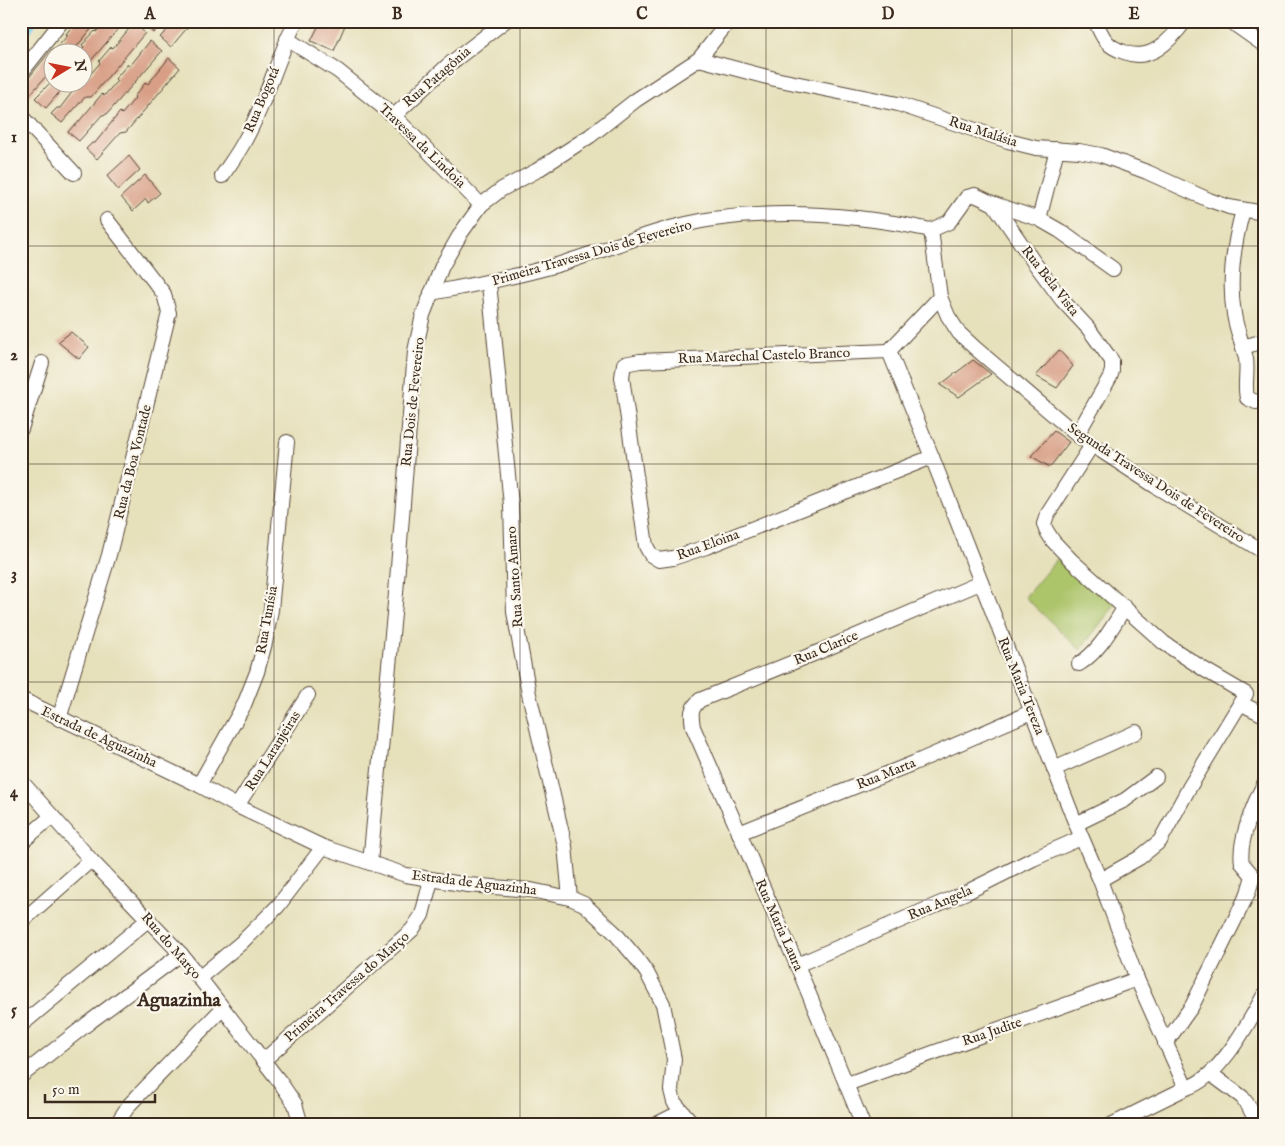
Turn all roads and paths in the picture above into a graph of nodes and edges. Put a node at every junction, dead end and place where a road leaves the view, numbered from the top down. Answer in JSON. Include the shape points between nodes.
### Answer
{"nodes":[{"id":1,"x":62,"y":21,"type":"edge"},
{"id":2,"x":296,"y":21,"type":"edge"},
{"id":3,"x":505,"y":21,"type":"edge"},
{"id":4,"x":729,"y":21,"type":"edge"},
{"id":5,"x":1096,"y":21,"type":"edge"},
{"id":6,"x":1185,"y":21,"type":"edge"},
{"id":7,"x":1230,"y":21,"type":"edge"},
{"id":8,"x":287,"y":39,"type":"junction"},
{"id":9,"x":1264,"y":45,"type":"edge"},
{"id":10,"x":699,"y":59,"type":"junction"},
{"id":11,"x":21,"y":73,"type":"edge"},
{"id":12,"x":21,"y":116,"type":"edge"},
{"id":13,"x":394,"y":116,"type":"junction"},
{"id":14,"x":1057,"y":149,"type":"junction"},
{"id":15,"x":74,"y":173,"type":"dead end"},
{"id":16,"x":222,"y":176,"type":"dead end"},
{"id":17,"x":994,"y":204,"type":"junction"},
{"id":18,"x":481,"y":205,"type":"junction"},
{"id":19,"x":1243,"y":210,"type":"junction"},
{"id":20,"x":1264,"y":213,"type":"edge"},
{"id":21,"x":107,"y":220,"type":"dead end"},
{"id":22,"x":1039,"y":220,"type":"junction"},
{"id":23,"x":931,"y":230,"type":"junction"},
{"id":24,"x":1113,"y":269,"type":"dead end"},
{"id":25,"x":489,"y":283,"type":"junction"},
{"id":26,"x":431,"y":293,"type":"junction"},
{"id":27,"x":940,"y":297,"type":"junction"},
{"id":28,"x":1264,"y":341,"type":"edge"},
{"id":29,"x":1243,"y":347,"type":"junction"},
{"id":30,"x":889,"y":352,"type":"junction"},
{"id":31,"x":640,"y":361,"type":"joint"},
{"id":32,"x":42,"y":363,"type":"dead end"},
{"id":33,"x":1264,"y":400,"type":"edge"},
{"id":34,"x":21,"y":430,"type":"edge"},
{"id":35,"x":1077,"y":435,"type":"junction"},
{"id":36,"x":287,"y":442,"type":"dead end"},
{"id":37,"x":1092,"y":445,"type":"junction"},
{"id":38,"x":932,"y":457,"type":"junction"},
{"id":39,"x":1264,"y":552,"type":"edge"},
{"id":40,"x":980,"y":583,"type":"junction"},
{"id":41,"x":1125,"y":607,"type":"junction"},
{"id":42,"x":1079,"y":664,"type":"dead end"},
{"id":43,"x":308,"y":695,"type":"dead end"},
{"id":44,"x":1243,"y":698,"type":"junction"},
{"id":45,"x":21,"y":700,"type":"edge"},
{"id":46,"x":1031,"y":712,"type":"junction"},
{"id":47,"x":1264,"y":715,"type":"edge"},
{"id":48,"x":60,"y":719,"type":"junction"},
{"id":49,"x":692,"y":727,"type":"joint"},
{"id":50,"x":1136,"y":732,"type":"dead end"},
{"id":51,"x":1054,"y":769,"type":"junction"},
{"id":52,"x":1156,"y":777,"type":"dead end"},
{"id":53,"x":21,"y":781,"type":"edge"},
{"id":54,"x":199,"y":784,"type":"junction"},
{"id":55,"x":1264,"y":784,"type":"edge"},
{"id":56,"x":237,"y":806,"type":"junction"},
{"id":57,"x":52,"y":816,"type":"junction"},
{"id":58,"x":1076,"y":824,"type":"junction"},
{"id":59,"x":739,"y":833,"type":"junction"},
{"id":60,"x":1081,"y":838,"type":"junction"},
{"id":61,"x":21,"y":843,"type":"edge"},
{"id":62,"x":323,"y":847,"type":"junction"},
{"id":63,"x":91,"y":860,"type":"junction"},
{"id":64,"x":370,"y":863,"type":"junction"},
{"id":65,"x":431,"y":880,"type":"junction"},
{"id":66,"x":1100,"y":880,"type":"junction"},
{"id":67,"x":570,"y":898,"type":"junction"},
{"id":68,"x":149,"y":919,"type":"junction"},
{"id":69,"x":21,"y":922,"type":"edge"},
{"id":70,"x":181,"y":954,"type":"junction"},
{"id":71,"x":797,"y":966,"type":"junction"},
{"id":72,"x":199,"y":978,"type":"junction"},
{"id":73,"x":1137,"y":979,"type":"junction"},
{"id":74,"x":1264,"y":995,"type":"edge"},
{"id":75,"x":222,"y":1009,"type":"junction"},
{"id":76,"x":21,"y":1025,"type":"edge"},
{"id":77,"x":1165,"y":1044,"type":"junction"},
{"id":78,"x":264,"y":1060,"type":"junction"},
{"id":79,"x":1211,"y":1074,"type":"junction"},
{"id":80,"x":21,"y":1076,"type":"edge"},
{"id":81,"x":847,"y":1084,"type":"junction"},
{"id":82,"x":1186,"y":1088,"type":"junction"},
{"id":83,"x":681,"y":1112,"type":"junction"},
{"id":84,"x":116,"y":1125,"type":"edge"},
{"id":85,"x":301,"y":1125,"type":"edge"},
{"id":86,"x":655,"y":1125,"type":"edge"},
{"id":87,"x":694,"y":1125,"type":"edge"},
{"id":88,"x":862,"y":1125,"type":"edge"},
{"id":89,"x":1111,"y":1125,"type":"edge"},
{"id":90,"x":1258,"y":1125,"type":"edge"}],
"edges":[{"from":1,"to":11,"type":"street"},
{"from":2,"to":8,"type":"street","name":"Rua Bogotá"},
{"from":3,"to":13,"type":"street","name":"Rua Patagônia","via":[[447,66]]},
{"from":4,"to":10,"type":"street","name":"Rua Dois de Fevereiro"},
{"from":5,"to":6,"type":"street","via":[[1107,42],[1140,56],[1166,44]]},
{"from":7,"to":9,"type":"street"},
{"from":8,"to":13,"type":"street","name":"Travessa da Lindoia","via":[[338,71]]},
{"from":8,"to":16,"type":"street","name":"Rua Bogotá","via":[[258,114]]},
{"from":10,"to":14,"type":"street","name":"Rua Malásia","via":[[775,79],[898,104],[1008,141]]},
{"from":10,"to":18,"type":"street","name":"Rua Dois de Fevereiro","via":[[636,100],[590,136]]},
{"from":12,"to":15,"type":"street"},
{"from":13,"to":18,"type":"street","name":"Travessa da Lindoia"},
{"from":14,"to":19,"type":"street","name":"Rua Malásia","via":[[1101,155],[1209,200]]},
{"from":14,"to":22,"type":"street"},
{"from":17,"to":22,"type":"street"},
{"from":17,"to":23,"type":"street","via":[[975,195],[967,197],[949,222]]},
{"from":17,"to":35,"type":"street","name":"Rua Bela Vista","via":[[1033,261],[1113,365],[1110,377]]},
{"from":18,"to":26,"type":"street","name":"Rua Dois de Fevereiro","via":[[450,250]]},
{"from":19,"to":20,"type":"street","name":"Rua Malásia"},
{"from":19,"to":29,"type":"street","via":[[1234,251],[1232,286],[1233,312]]},
{"from":21,"to":48,"type":"street","name":"Rua da Boa Vontade","via":[[164,294],[169,312],[109,555]]},
{"from":22,"to":24,"type":"street"},
{"from":23,"to":25,"type":"street","name":"Primeira Travessa Dois de Fevereiro","via":[[857,217],[751,215],[712,219],[660,230]]},
{"from":23,"to":27,"type":"street","name":"Segunda Travessa Dois de Fevereiro"},
{"from":25,"to":26,"type":"street","name":"Primeira Travessa Dois de Fevereiro"},
{"from":25,"to":67,"type":"street","name":"Rua Santo Amaro","via":[[510,505],[514,612],[528,694],[566,846]]},
{"from":26,"to":64,"type":"street","name":"Rua Dois de Fevereiro","via":[[415,351]]},
{"from":27,"to":30,"type":"street"},
{"from":27,"to":35,"type":"street","name":"Segunda Travessa Dois de Fevereiro","via":[[959,333]]},
{"from":28,"to":29,"type":"street"},
{"from":29,"to":33,"type":"street","via":[[1246,398],[1256,402]]},
{"from":30,"to":31,"type":"street","name":"Rua Marechal Castelo Branco"},
{"from":30,"to":38,"type":"street","name":"Rua Maria Tereza"},
{"from":31,"to":38,"type":"street","name":"Rua Eloina","via":[[624,364],[622,377],[646,546],[659,560],[706,547]]},
{"from":32,"to":34,"type":"street"},
{"from":35,"to":37,"type":"street","name":"Segunda Travessa Dois de Fevereiro"},
{"from":36,"to":54,"type":"street","name":"Rua Tunísia","via":[[265,643],[244,705]]},
{"from":37,"to":39,"type":"street","name":"Segunda Travessa Dois de Fevereiro"},
{"from":37,"to":41,"type":"street","via":[[1046,515],[1044,524],[1053,541],[1072,561]]},
{"from":38,"to":40,"type":"street","name":"Rua Maria Tereza"},
{"from":40,"to":46,"type":"street","name":"Rua Maria Tereza"},
{"from":40,"to":49,"type":"street","name":"Rua Clarice","via":[[700,700],[693,706]]},
{"from":41,"to":42,"type":"street","via":[[1096,649]]},
{"from":41,"to":44,"type":"street","via":[[1164,642]]},
{"from":43,"to":56,"type":"street","name":"Rua Laranjeiras"},
{"from":44,"to":47,"type":"street"},
{"from":44,"to":66,"type":"street","via":[[1160,841],[1139,858]]},
{"from":45,"to":48,"type":"street","name":"Estrada de Aguazinha"},
{"from":46,"to":51,"type":"street","name":"Rua Maria Tereza"},
{"from":46,"to":59,"type":"street","name":"Rua Marta"},
{"from":48,"to":54,"type":"street","name":"Estrada de Aguazinha"},
{"from":49,"to":59,"type":"street","name":"Rua Maria Laura"},
{"from":50,"to":51,"type":"street"},
{"from":51,"to":58,"type":"street","name":"Rua Maria Tereza"},
{"from":52,"to":58,"type":"street","via":[[1125,800]]},
{"from":53,"to":57,"type":"street","name":"Rua do Março"},
{"from":54,"to":56,"type":"street","name":"Estrada de Aguazinha"},
{"from":55,"to":77,"type":"street","via":[[1247,825],[1242,859],[1252,881],[1200,992]]},
{"from":56,"to":62,"type":"street","name":"Estrada de Aguazinha"},
{"from":57,"to":61,"type":"street"},
{"from":57,"to":63,"type":"street","name":"Rua do Março"},
{"from":58,"to":60,"type":"street","name":"Rua Maria Tereza"},
{"from":59,"to":71,"type":"street","name":"Rua Maria Laura"},
{"from":60,"to":66,"type":"street","name":"Rua Maria Tereza"},
{"from":60,"to":71,"type":"street","name":"Rua Angela"},
{"from":62,"to":64,"type":"street","name":"Estrada de Aguazinha"},
{"from":62,"to":72,"type":"street","via":[[278,906]]},
{"from":63,"to":68,"type":"street","name":"Rua do Março"},
{"from":63,"to":69,"type":"street"},
{"from":64,"to":65,"type":"street","name":"Estrada de Aguazinha"},
{"from":65,"to":67,"type":"street","name":"Estrada de Aguazinha","via":[[531,890]]},
{"from":65,"to":78,"type":"street","name":"Primeira Travessa do Março","via":[[422,915],[412,930]]},
{"from":66,"to":73,"type":"street","name":"Rua Maria Tereza"},
{"from":67,"to":83,"type":"street","name":"Estrada de Aguazinha","via":[[584,904],[615,933],[637,959],[659,996],[674,1059],[671,1090]]},
{"from":68,"to":70,"type":"street","name":"Rua do Março"},
{"from":68,"to":76,"type":"street"},
{"from":70,"to":72,"type":"street","name":"Rua do Março"},
{"from":70,"to":80,"type":"street"},
{"from":71,"to":81,"type":"street","name":"Rua Maria Laura"},
{"from":72,"to":75,"type":"street","name":"Rua do Março"},
{"from":73,"to":77,"type":"street","name":"Rua Maria Tereza"},
{"from":73,"to":81,"type":"street","name":"Rua Judite"},
{"from":74,"to":79,"type":"street","via":[[1243,1033]]},
{"from":75,"to":78,"type":"street","name":"Rua do Março"},
{"from":75,"to":84,"type":"street","via":[[129,1105]]},
{"from":77,"to":82,"type":"street","name":"Rua Maria Tereza"},
{"from":78,"to":85,"type":"street","name":"Rua do Março","via":[[295,1104]]},
{"from":79,"to":82,"type":"street","via":[[1195,1086]]},
{"from":79,"to":90,"type":"street","via":[[1242,1097]]},
{"from":81,"to":88,"type":"street","name":"Rua Maria Laura"},
{"from":82,"to":89,"type":"street"},
{"from":83,"to":86,"type":"street"},
{"from":83,"to":87,"type":"street","name":"Estrada de Aguazinha"}]}
